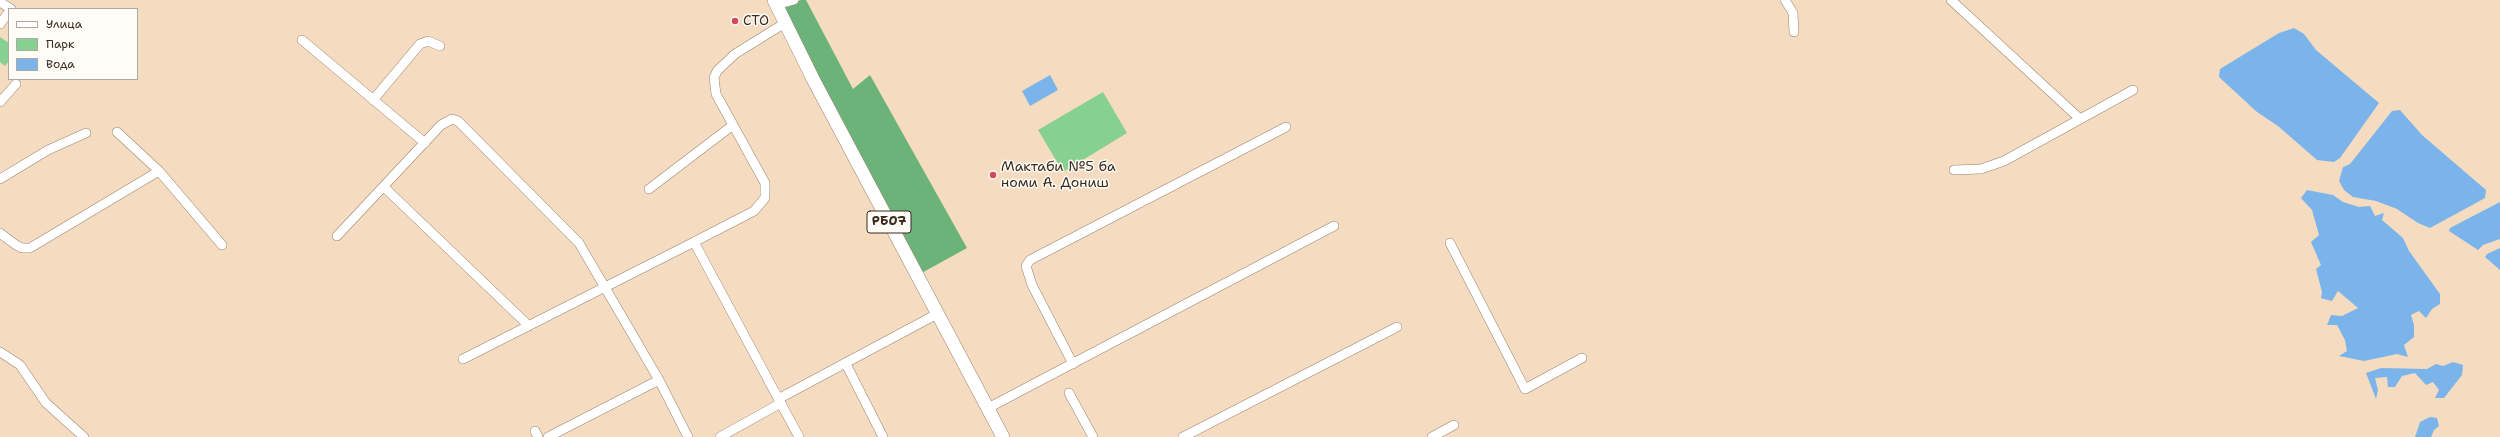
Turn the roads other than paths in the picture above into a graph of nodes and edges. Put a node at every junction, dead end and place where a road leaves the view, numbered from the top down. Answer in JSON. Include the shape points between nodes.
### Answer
{"nodes":[{"id":1,"x":794,"y":0,"type":"edge"},
{"id":2,"x":1785,"y":0,"type":"edge"},
{"id":3,"x":1951,"y":0,"type":"edge"},
{"id":4,"x":0,"y":2,"type":"edge"},
{"id":5,"x":775,"y":3,"type":"edge"},
{"id":6,"x":9,"y":8,"type":"edge"},
{"id":7,"x":8,"y":13,"type":"edge"},
{"id":8,"x":785,"y":23,"type":"junction"},
{"id":9,"x":0,"y":24,"type":"edge"},
{"id":10,"x":1794,"y":32,"type":"dead end"},
{"id":11,"x":302,"y":40,"type":"dead end"},
{"id":12,"x":440,"y":46,"type":"dead end"},
{"id":13,"x":16,"y":84,"type":"dead end"},
{"id":14,"x":2133,"y":90,"type":"dead end"},
{"id":15,"x":373,"y":100,"type":"junction"},
{"id":16,"x":0,"y":102,"type":"edge"},
{"id":17,"x":2079,"y":118,"type":"junction"},
{"id":18,"x":733,"y":125,"type":"junction"},
{"id":19,"x":1286,"y":127,"type":"dead end"},
{"id":20,"x":117,"y":132,"type":"dead end"},
{"id":21,"x":86,"y":133,"type":"dead end"},
{"id":22,"x":425,"y":143,"type":"junction"},
{"id":23,"x":1954,"y":170,"type":"dead end"},
{"id":24,"x":159,"y":171,"type":"junction"},
{"id":25,"x":0,"y":179,"type":"edge"},
{"id":26,"x":384,"y":186,"type":"junction"},
{"id":27,"x":649,"y":189,"type":"dead end"},
{"id":28,"x":1334,"y":226,"type":"dead end"},
{"id":29,"x":0,"y":233,"type":"edge"},
{"id":30,"x":337,"y":236,"type":"dead end"},
{"id":31,"x":694,"y":242,"type":"junction"},
{"id":32,"x":1450,"y":243,"type":"dead end"},
{"id":33,"x":222,"y":245,"type":"dead end"},
{"id":34,"x":606,"y":288,"type":"junction"},
{"id":35,"x":937,"y":314,"type":"junction"},
{"id":36,"x":529,"y":326,"type":"junction"},
{"id":37,"x":1397,"y":327,"type":"dead end"},
{"id":38,"x":0,"y":352,"type":"edge"},
{"id":39,"x":1582,"y":358,"type":"dead end"},
{"id":40,"x":463,"y":359,"type":"dead end"},
{"id":41,"x":846,"y":364,"type":"junction"},
{"id":42,"x":1073,"y":364,"type":"junction"},
{"id":43,"x":659,"y":380,"type":"junction"},
{"id":44,"x":1070,"y":393,"type":"dead end"},
{"id":45,"x":780,"y":401,"type":"junction"},
{"id":46,"x":988,"y":408,"type":"junction"},
{"id":47,"x":1454,"y":425,"type":"dead end"},
{"id":48,"x":84,"y":437,"type":"edge"},
{"id":49,"x":548,"y":437,"type":"edge"},
{"id":50,"x":688,"y":437,"type":"edge"},
{"id":51,"x":720,"y":437,"type":"edge"},
{"id":52,"x":799,"y":437,"type":"edge"},
{"id":53,"x":883,"y":437,"type":"edge"},
{"id":54,"x":1003,"y":437,"type":"edge"},
{"id":55,"x":1093,"y":437,"type":"edge"},
{"id":56,"x":1183,"y":437,"type":"edge"},
{"id":57,"x":1432,"y":437,"type":"edge"}],
"edges":[{"from":1,"to":5,"type":"street"},
{"from":2,"to":10,"type":"street","via":[[1793,13]]},
{"from":3,"to":17,"type":"street"},
{"from":4,"to":6,"type":"street"},
{"from":5,"to":8,"type":"highway","number":"РБ07"},
{"from":7,"to":9,"type":"street"},
{"from":8,"to":18,"type":"street","via":[[735,54],[716,71],[716,94]]},
{"from":8,"to":35,"type":"highway","number":"РБ07"},
{"from":11,"to":15,"type":"street"},
{"from":12,"to":15,"type":"street","via":[[428,41],[420,44]]},
{"from":13,"to":16,"type":"street"},
{"from":14,"to":17,"type":"street"},
{"from":15,"to":22,"type":"street"},
{"from":17,"to":23,"type":"street","via":[[2004,161],[1981,168]]},
{"from":18,"to":27,"type":"street"},
{"from":18,"to":31,"type":"street","via":[[765,183],[765,198],[754,211]]},
{"from":19,"to":42,"type":"street","via":[[1030,260],[1026,266],[1032,285]]},
{"from":20,"to":24,"type":"street"},
{"from":21,"to":25,"type":"street","via":[[48,150]]},
{"from":22,"to":26,"type":"street"},
{"from":22,"to":34,"type":"street","via":[[447,121],[458,121],[567,229],[579,243]]},
{"from":24,"to":29,"type":"street","via":[[30,248],[22,248]]},
{"from":24,"to":33,"type":"street"},
{"from":26,"to":30,"type":"street"},
{"from":26,"to":36,"type":"street"},
{"from":28,"to":42,"type":"street"},
{"from":31,"to":34,"type":"street"},
{"from":31,"to":45,"type":"street"},
{"from":32,"to":39,"type":"street","via":[[1525,389]]},
{"from":34,"to":36,"type":"street"},
{"from":34,"to":43,"type":"street"},
{"from":35,"to":41,"type":"street"},
{"from":35,"to":46,"type":"highway","number":"РБ07"},
{"from":36,"to":40,"type":"street"},
{"from":37,"to":56,"type":"street"},
{"from":38,"to":48,"type":"street","via":[[20,365],[46,403]]},
{"from":41,"to":45,"type":"street"},
{"from":41,"to":53,"type":"street"},
{"from":42,"to":46,"type":"street"},
{"from":43,"to":49,"type":"street"},
{"from":43,"to":50,"type":"street"},
{"from":44,"to":55,"type":"street"},
{"from":45,"to":51,"type":"street"},
{"from":45,"to":52,"type":"street"},
{"from":46,"to":54,"type":"highway","number":"РБ07"},
{"from":47,"to":57,"type":"street"}]}
